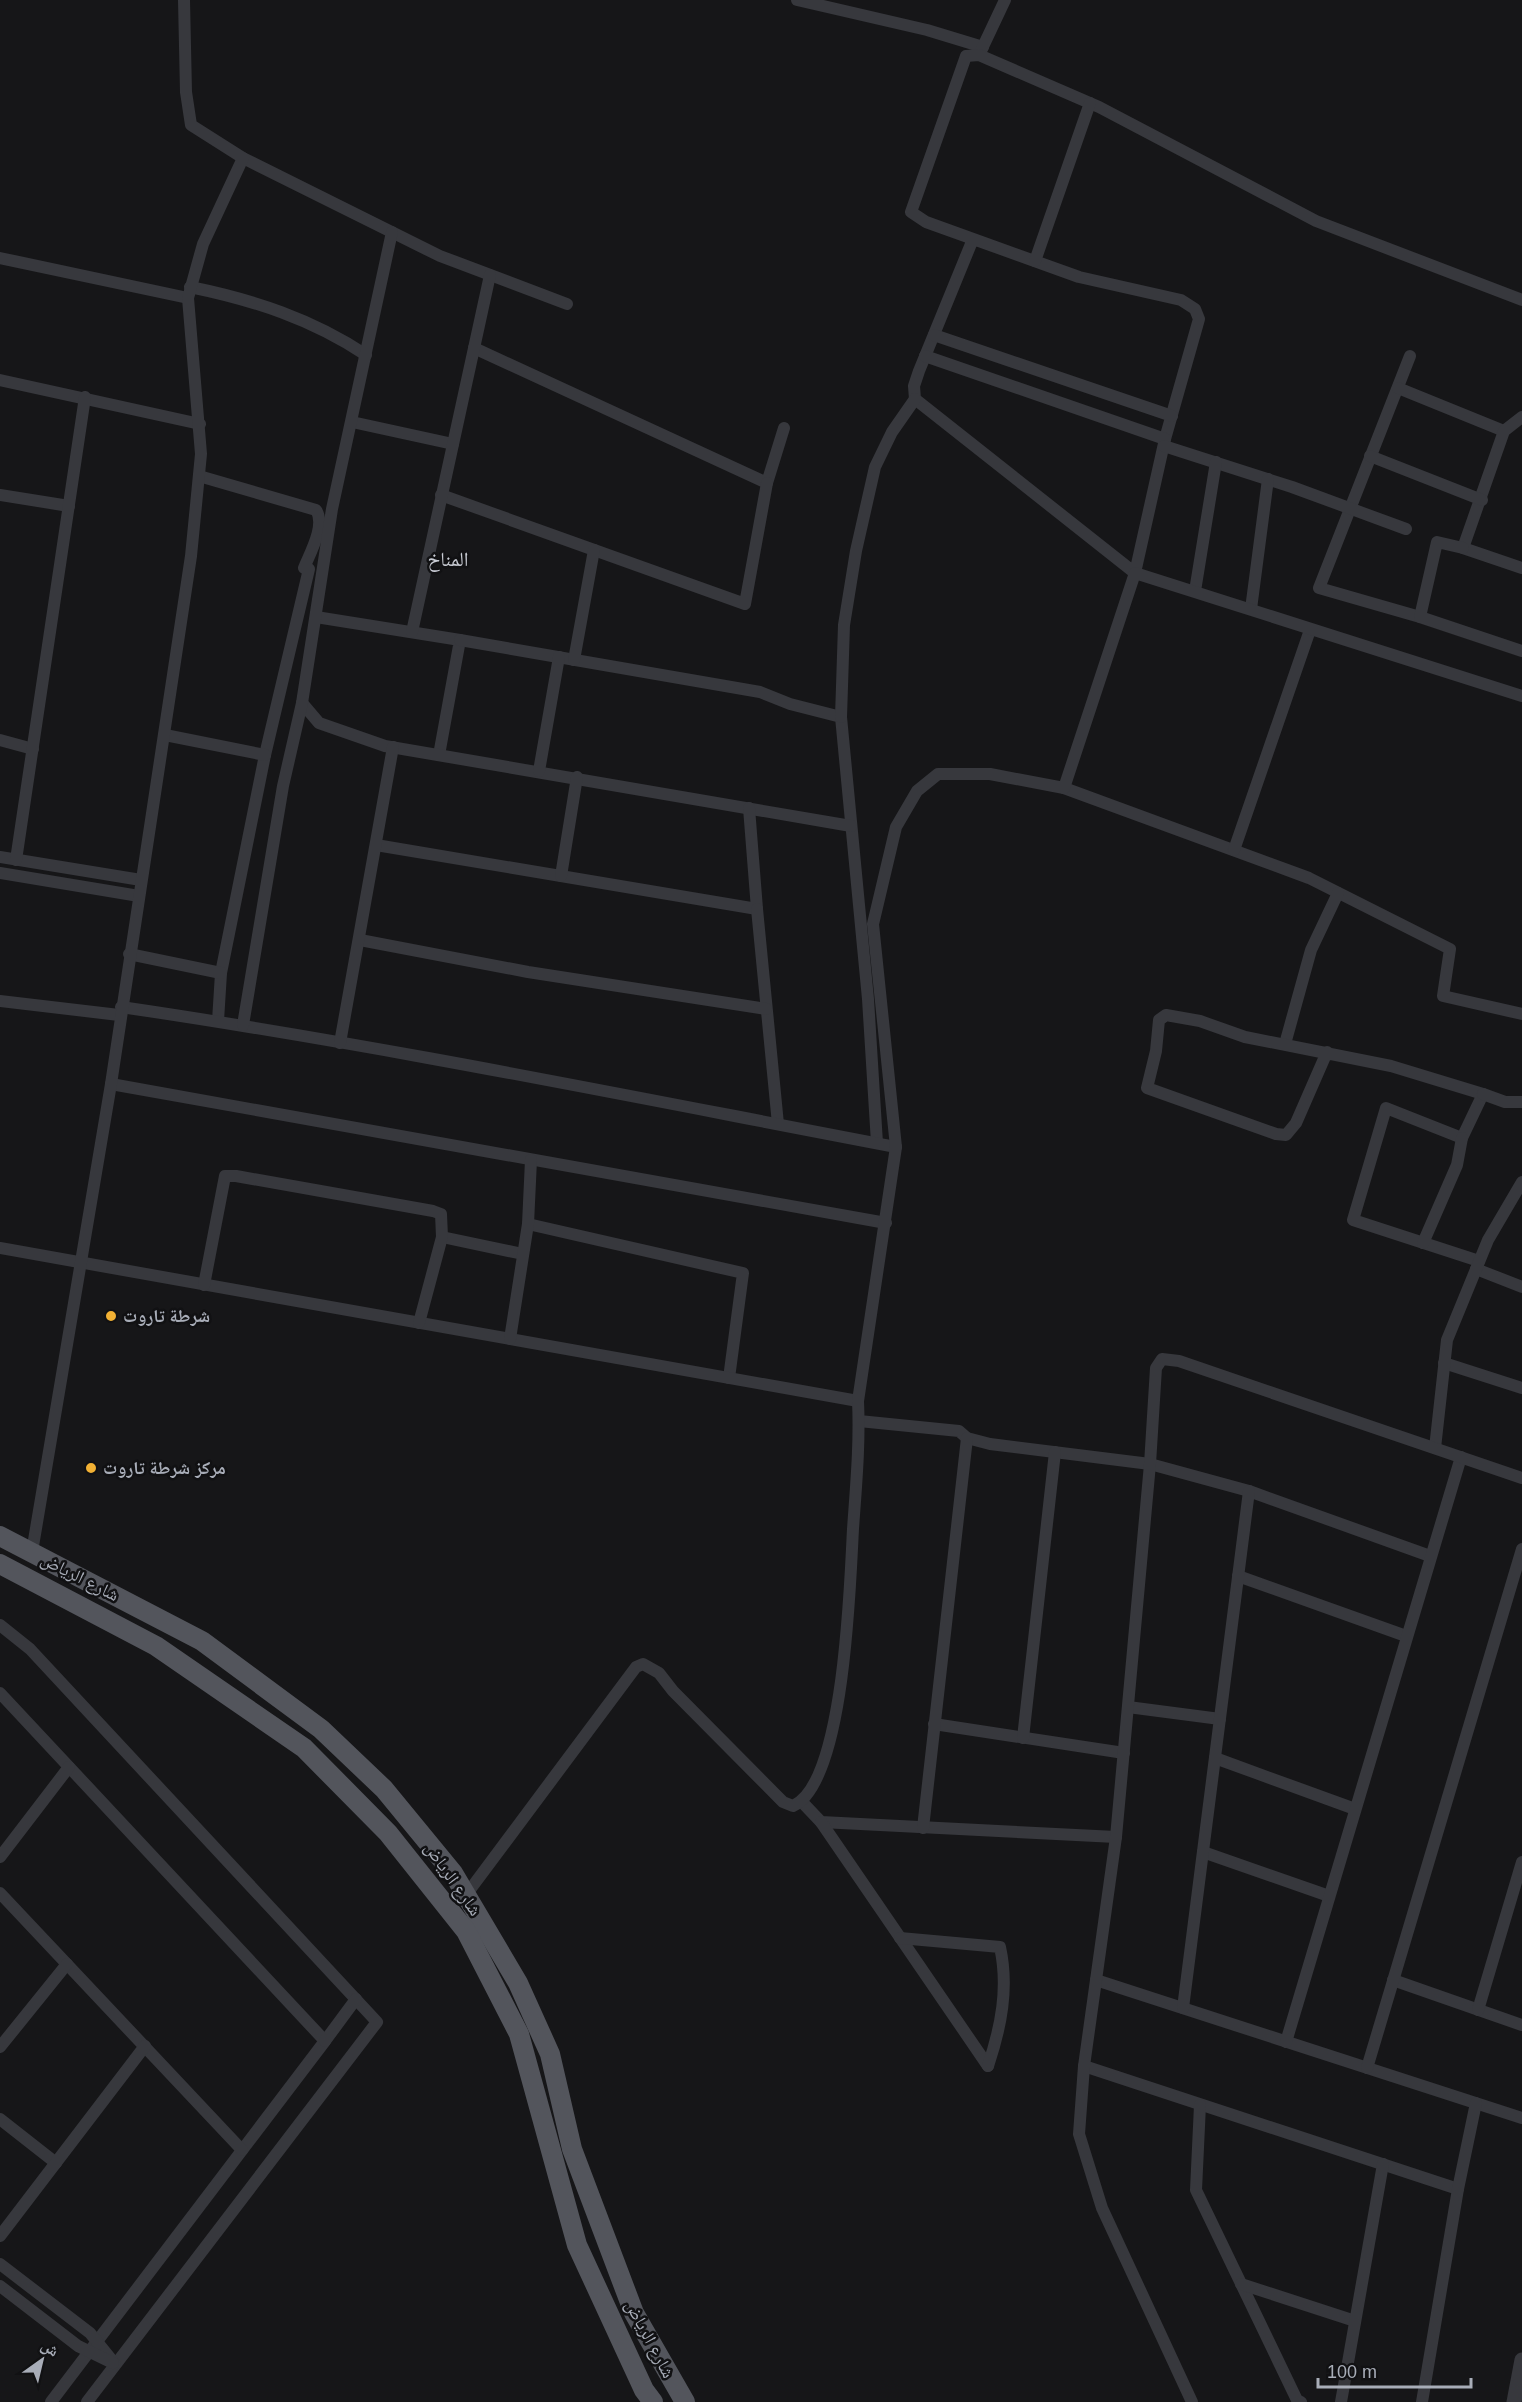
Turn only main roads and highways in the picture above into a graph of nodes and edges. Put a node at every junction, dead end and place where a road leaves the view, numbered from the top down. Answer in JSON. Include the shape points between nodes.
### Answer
{"nodes":[{"id":1,"x":0,"y":1536,"type":"edge"},
{"id":2,"x":0,"y":1564,"type":"edge"},
{"id":3,"x":653,"y":2402,"type":"edge"},
{"id":4,"x":685,"y":2402,"type":"edge"}],
"edges":[{"from":1,"to":4,"type":"main road","name":"شارع الرياض","via":[[202,1641],[321,1729],[384,1789],[453,1873],[518,1983],[550,2054],[572,2149],[634,2313]]},
{"from":2,"to":3,"type":"main road","name":"شارع الرياض","via":[[156,1646],[304,1748],[388,1833],[466,1931],[519,2034],[577,2245]]}]}
